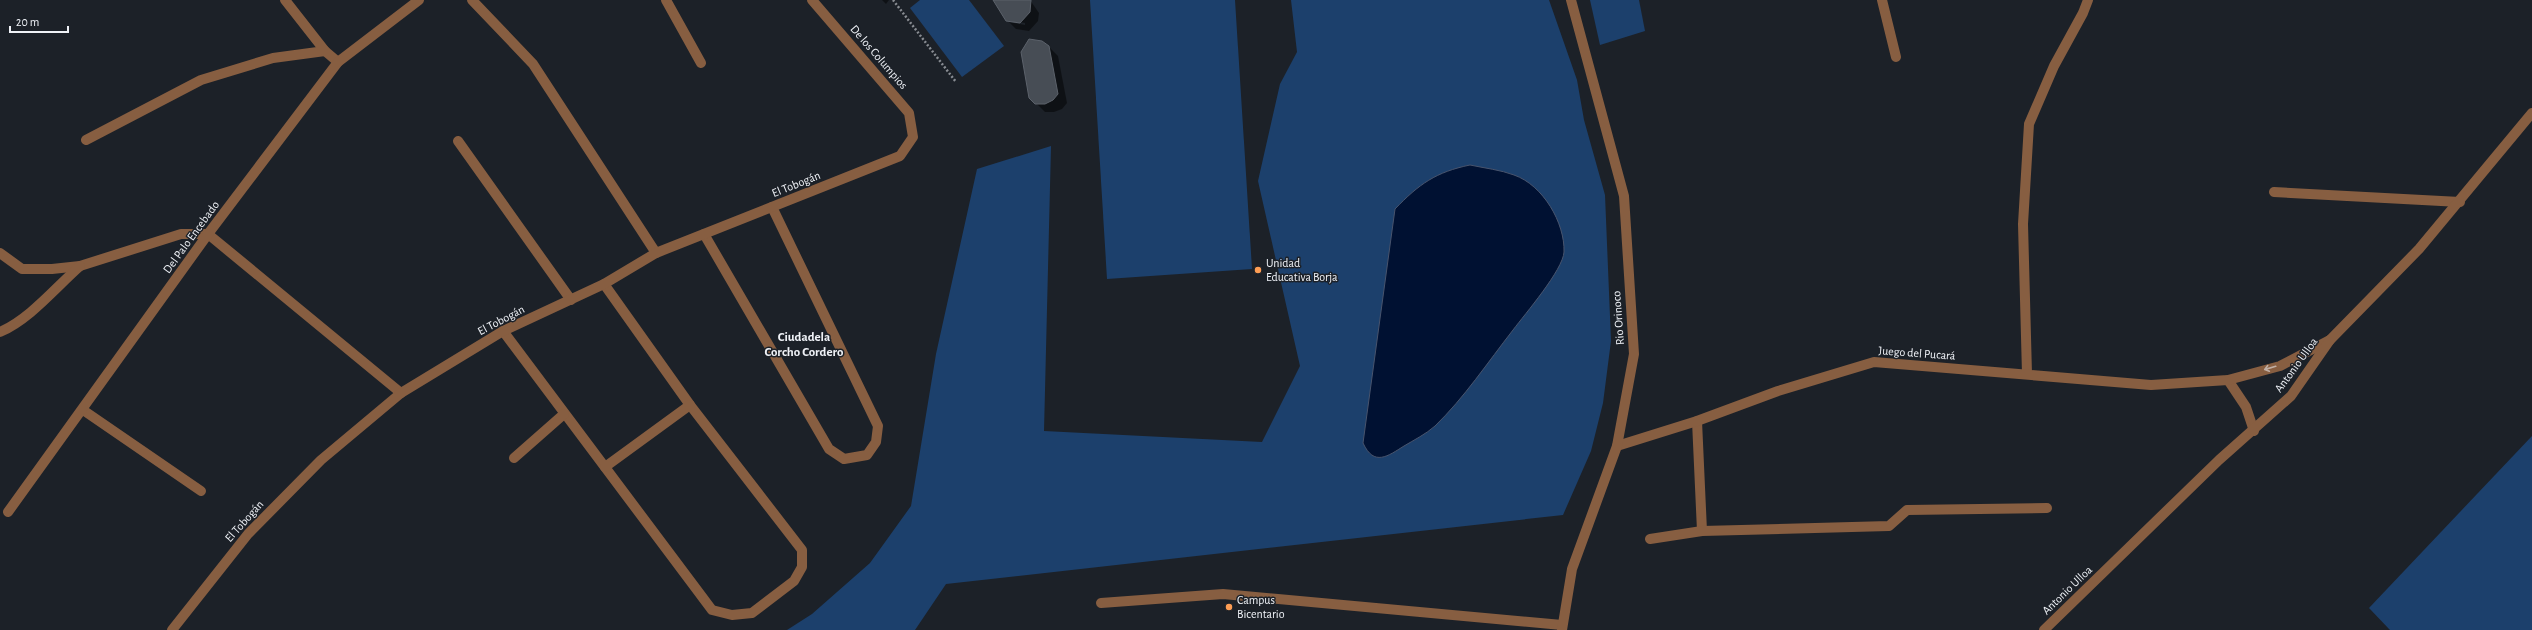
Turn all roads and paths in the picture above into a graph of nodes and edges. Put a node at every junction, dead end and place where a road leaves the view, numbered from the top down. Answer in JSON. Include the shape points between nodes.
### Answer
{"nodes":[{"id":1,"x":285,"y":0,"type":"edge"},
{"id":2,"x":419,"y":0,"type":"edge"},
{"id":3,"x":472,"y":0,"type":"edge"},
{"id":4,"x":666,"y":0,"type":"edge"},
{"id":5,"x":812,"y":0,"type":"edge"},
{"id":6,"x":893,"y":0,"type":"edge"},
{"id":7,"x":1571,"y":0,"type":"edge"},
{"id":8,"x":1882,"y":0,"type":"edge"},
{"id":9,"x":2088,"y":0,"type":"edge"},
{"id":10,"x":325,"y":51,"type":"junction"},
{"id":11,"x":1896,"y":57,"type":"dead end"},
{"id":12,"x":338,"y":62,"type":"junction"},
{"id":13,"x":701,"y":63,"type":"dead end"},
{"id":14,"x":956,"y":82,"type":"dead end"},
{"id":15,"x":2532,"y":113,"type":"edge"},
{"id":16,"x":913,"y":137,"type":"joint"},
{"id":17,"x":86,"y":140,"type":"dead end"},
{"id":18,"x":458,"y":141,"type":"dead end"},
{"id":19,"x":2274,"y":192,"type":"dead end"},
{"id":20,"x":2460,"y":202,"type":"junction"},
{"id":21,"x":772,"y":208,"type":"junction"},
{"id":22,"x":208,"y":234,"type":"junction"},
{"id":23,"x":704,"y":234,"type":"junction"},
{"id":24,"x":0,"y":253,"type":"edge"},
{"id":25,"x":656,"y":253,"type":"junction"},
{"id":26,"x":80,"y":266,"type":"junction"},
{"id":27,"x":604,"y":284,"type":"junction"},
{"id":28,"x":571,"y":300,"type":"junction"},
{"id":29,"x":503,"y":331,"type":"junction"},
{"id":30,"x":0,"y":332,"type":"edge"},
{"id":31,"x":2330,"y":340,"type":"junction"},
{"id":32,"x":2027,"y":374,"type":"junction"},
{"id":33,"x":2228,"y":380,"type":"junction"},
{"id":34,"x":401,"y":392,"type":"junction"},
{"id":35,"x":690,"y":405,"type":"junction"},
{"id":36,"x":84,"y":410,"type":"junction"},
{"id":37,"x":564,"y":414,"type":"junction"},
{"id":38,"x":1697,"y":421,"type":"junction"},
{"id":39,"x":2254,"y":431,"type":"junction"},
{"id":40,"x":1618,"y":446,"type":"junction"},
{"id":41,"x":514,"y":458,"type":"dead end"},
{"id":42,"x":605,"y":467,"type":"junction"},
{"id":43,"x":201,"y":491,"type":"dead end"},
{"id":44,"x":2047,"y":508,"type":"dead end"},
{"id":45,"x":8,"y":512,"type":"dead end"},
{"id":46,"x":1702,"y":531,"type":"junction"},
{"id":47,"x":1650,"y":539,"type":"dead end"},
{"id":48,"x":1101,"y":604,"type":"dead end"},
{"id":49,"x":1562,"y":628,"type":"edge"},
{"id":50,"x":172,"y":630,"type":"edge"},
{"id":51,"x":2044,"y":630,"type":"edge"}],
"edges":[{"from":1,"to":10,"type":"street"},
{"from":2,"to":12,"type":"street","name":"Del Palo Encebado"},
{"from":3,"to":25,"type":"street","via":[[533,64]]},
{"from":4,"to":13,"type":"street"},
{"from":5,"to":16,"type":"street","name":"De los Columpios","via":[[909,113]]},
{"from":6,"to":14,"type":"path"},
{"from":7,"to":40,"type":"street","name":"Rio Orinoco","via":[[1624,196],[1634,354]]},
{"from":8,"to":11,"type":"street"},
{"from":9,"to":32,"type":"street","via":[[2054,66],[2029,124],[2024,224]]},
{"from":10,"to":12,"type":"street"},
{"from":10,"to":17,"type":"street","via":[[273,58],[201,80]]},
{"from":12,"to":22,"type":"street","name":"Del Palo Encebado"},
{"from":15,"to":20,"type":"street","name":"Antonio Ulloa"},
{"from":16,"to":21,"type":"street","name":"El Tobogán","via":[[900,156]]},
{"from":18,"to":28,"type":"street"},
{"from":19,"to":20,"type":"street"},
{"from":20,"to":31,"type":"street","name":"Antonio Ulloa","via":[[2419,249]]},
{"from":21,"to":23,"type":"street","name":"El Tobogán"},
{"from":21,"to":23,"type":"street","via":[[878,426],[876,442],[867,455],[844,459],[829,449]]},
{"from":22,"to":26,"type":"street","via":[[181,234]]},
{"from":22,"to":34,"type":"street"},
{"from":22,"to":36,"type":"street","name":"Del Palo Encebado"},
{"from":23,"to":25,"type":"street","name":"El Tobogán"},
{"from":24,"to":26,"type":"street","via":[[22,269],[52,270]]},
{"from":25,"to":27,"type":"street","name":"El Tobogán"},
{"from":26,"to":30,"type":"street","via":[[26,317]]},
{"from":27,"to":28,"type":"street","name":"El Tobogán"},
{"from":27,"to":35,"type":"street"},
{"from":28,"to":29,"type":"street","name":"El Tobogán"},
{"from":29,"to":34,"type":"street","name":"El Tobogán"},
{"from":29,"to":37,"type":"street"},
{"from":31,"to":33,"type":"street","name":"Juego del Pucará","one_way":true,"via":[[2280,366]]},
{"from":31,"to":39,"type":"street","name":"Antonio Ulloa","via":[[2292,396]]},
{"from":32,"to":33,"type":"street","name":"Juego del Pucará","via":[[2152,385]]},
{"from":32,"to":38,"type":"street","name":"Juego del Pucará","via":[[1874,362],[1778,391]]},
{"from":33,"to":39,"type":"street","via":[[2246,407]]},
{"from":34,"to":50,"type":"street","name":"El Tobogán","via":[[321,460],[248,534]]},
{"from":35,"to":42,"type":"street"},
{"from":35,"to":42,"type":"street","via":[[802,550],[802,567],[794,581],[752,613],[732,615],[712,610]]},
{"from":36,"to":43,"type":"street"},
{"from":36,"to":45,"type":"street","name":"Del Palo Encebado"},
{"from":37,"to":41,"type":"street"},
{"from":37,"to":42,"type":"street"},
{"from":38,"to":40,"type":"street","name":"Juego del Pucará"},
{"from":38,"to":46,"type":"street"},
{"from":39,"to":51,"type":"street","name":"Antonio Ulloa","via":[[2219,460]]},
{"from":40,"to":49,"type":"street","name":"Rio Orinoco","via":[[1572,569]]},
{"from":44,"to":46,"type":"street","via":[[1907,510],[1889,526]]},
{"from":46,"to":47,"type":"street"},
{"from":48,"to":49,"type":"street","via":[[1223,594]]}]}
